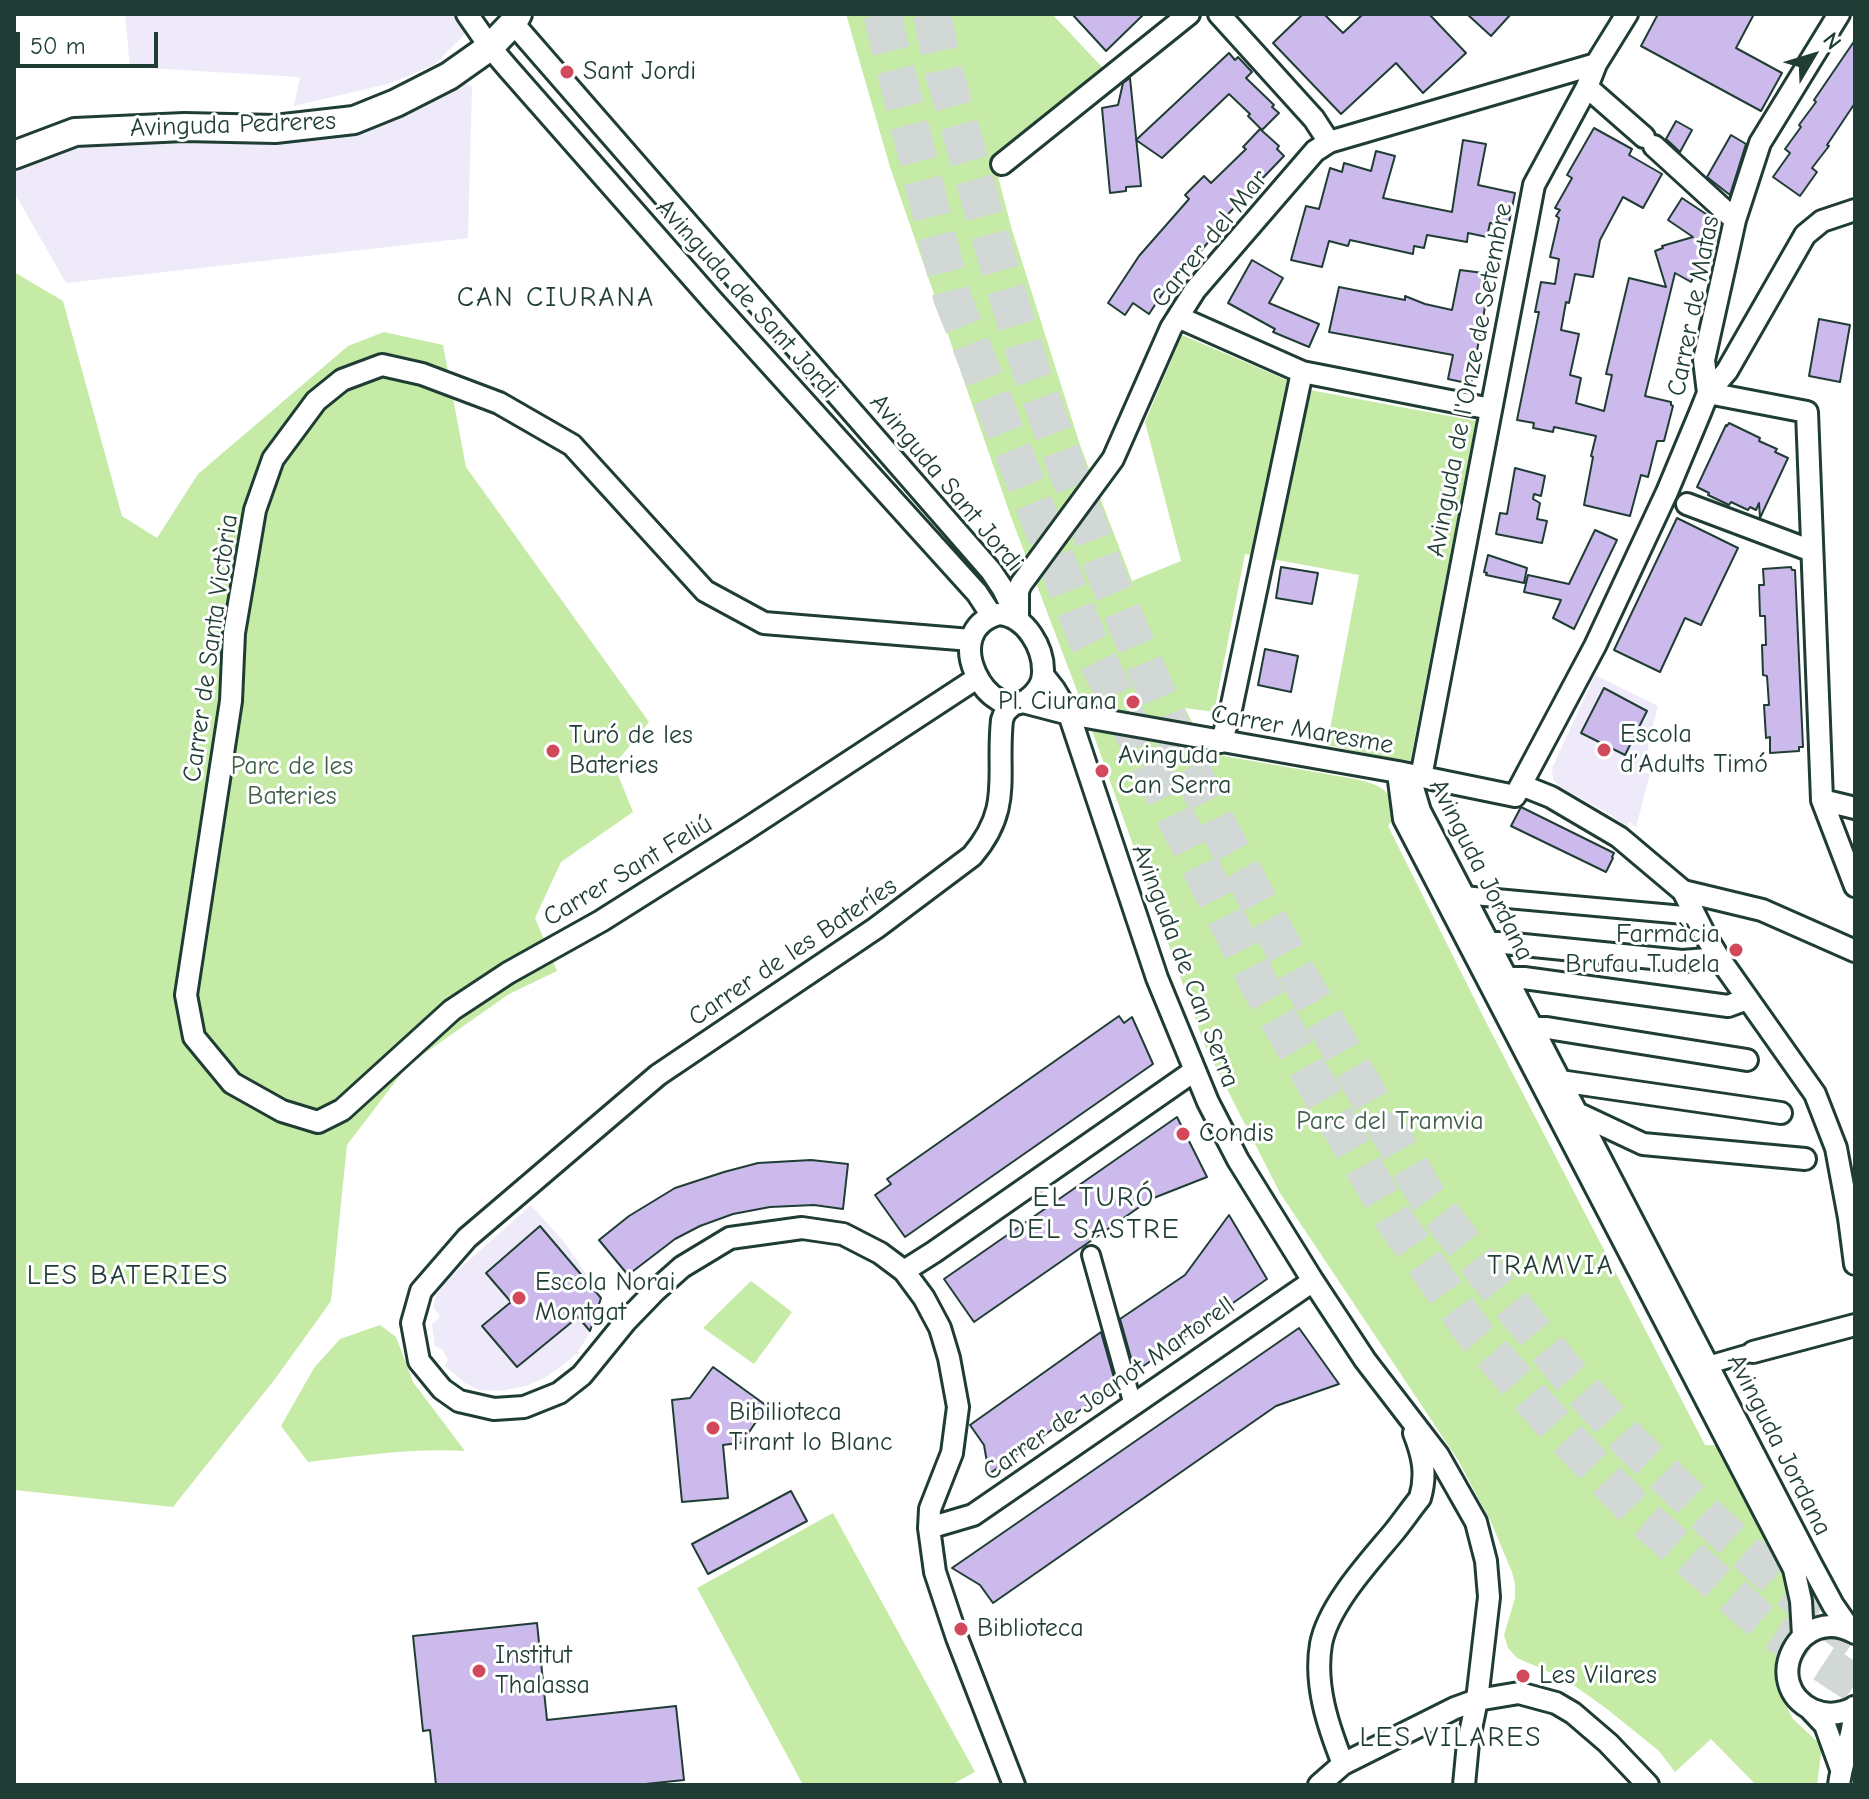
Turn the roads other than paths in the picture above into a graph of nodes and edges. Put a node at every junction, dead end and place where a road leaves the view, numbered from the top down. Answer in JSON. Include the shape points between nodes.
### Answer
{"nodes":[{"id":1,"x":467,"y":14,"type":"edge"},
{"id":2,"x":1189,"y":14,"type":"edge"},
{"id":3,"x":1219,"y":14,"type":"edge"},
{"id":4,"x":1627,"y":14,"type":"edge"},
{"id":5,"x":1839,"y":14,"type":"edge"},
{"id":6,"x":516,"y":18,"type":"edge"},
{"id":7,"x":490,"y":47,"type":"junction"},
{"id":8,"x":1596,"y":64,"type":"junction"},
{"id":9,"x":1587,"y":87,"type":"junction"},
{"id":10,"x":1329,"y":142,"type":"junction"},
{"id":11,"x":14,"y":155,"type":"edge"},
{"id":12,"x":1002,"y":164,"type":"dead end"},
{"id":13,"x":1855,"y":210,"type":"edge"},
{"id":14,"x":1735,"y":220,"type":"junction"},
{"id":15,"x":1178,"y":317,"type":"junction"},
{"id":16,"x":1302,"y":372,"type":"junction"},
{"id":17,"x":1708,"y":393,"type":"junction"},
{"id":18,"x":1491,"y":409,"type":"junction"},
{"id":19,"x":1687,"y":504,"type":"dead end"},
{"id":20,"x":1812,"y":551,"type":"junction"},
{"id":21,"x":992,"y":616,"type":"junction"},
{"id":22,"x":1018,"y":620,"type":"junction"},
{"id":23,"x":971,"y":640,"type":"junction"},
{"id":24,"x":1043,"y":675,"type":"junction"},
{"id":25,"x":977,"y":678,"type":"junction"},
{"id":26,"x":1018,"y":704,"type":"junction"},
{"id":27,"x":1069,"y":714,"type":"junction"},
{"id":28,"x":1221,"y":742,"type":"junction"},
{"id":29,"x":1398,"y":772,"type":"junction"},
{"id":30,"x":1421,"y":777,"type":"junction"},
{"id":31,"x":1521,"y":785,"type":"junction"},
{"id":32,"x":1822,"y":800,"type":"junction"},
{"id":33,"x":1855,"y":808,"type":"edge"},
{"id":34,"x":1855,"y":886,"type":"edge"},
{"id":35,"x":1683,"y":891,"type":"junction"},
{"id":36,"x":1463,"y":895,"type":"junction"},
{"id":37,"x":1695,"y":916,"type":"junction"},
{"id":38,"x":1489,"y":943,"type":"junction"},
{"id":39,"x":1855,"y":951,"type":"edge"},
{"id":40,"x":1719,"y":958,"type":"junction"},
{"id":41,"x":1506,"y":978,"type":"junction"},
{"id":42,"x":1747,"y":999,"type":"junction"},
{"id":43,"x":1533,"y":1028,"type":"junction"},
{"id":44,"x":1747,"y":1060,"type":"dead end"},
{"id":45,"x":1194,"y":1071,"type":"junction"},
{"id":46,"x":1560,"y":1081,"type":"junction"},
{"id":47,"x":1577,"y":1113,"type":"junction"},
{"id":48,"x":1781,"y":1113,"type":"dead end"},
{"id":49,"x":318,"y":1122,"type":"joint"},
{"id":50,"x":1805,"y":1159,"type":"dead end"},
{"id":51,"x":1091,"y":1255,"type":"dead end"},
{"id":52,"x":1855,"y":1264,"type":"edge"},
{"id":53,"x":904,"y":1271,"type":"junction"},
{"id":54,"x":1313,"y":1281,"type":"junction"},
{"id":55,"x":1855,"y":1325,"type":"edge"},
{"id":56,"x":1753,"y":1352,"type":"joint"},
{"id":57,"x":1708,"y":1365,"type":"junction"},
{"id":58,"x":1133,"y":1405,"type":"junction"},
{"id":59,"x":1406,"y":1414,"type":"junction"},
{"id":60,"x":1420,"y":1498,"type":"junction"},
{"id":61,"x":1465,"y":1503,"type":"junction"},
{"id":62,"x":929,"y":1528,"type":"junction"},
{"id":63,"x":1853,"y":1632,"type":"edge"},
{"id":64,"x":1803,"y":1636,"type":"junction"},
{"id":65,"x":1477,"y":1700,"type":"junction"},
{"id":66,"x":1854,"y":1707,"type":"edge"},
{"id":67,"x":1809,"y":1708,"type":"junction"},
{"id":68,"x":1343,"y":1764,"type":"junction"},
{"id":69,"x":1840,"y":1777,"type":"edge"},
{"id":70,"x":1014,"y":1785,"type":"edge"},
{"id":71,"x":1319,"y":1785,"type":"edge"},
{"id":72,"x":1464,"y":1785,"type":"edge"},
{"id":73,"x":1648,"y":1785,"type":"edge"}],
"edges":[{"from":1,"to":7,"type":"street","name":"Avinguda de Sant Jordi"},
{"from":2,"to":12,"type":"street"},
{"from":3,"to":10,"type":"street"},
{"from":4,"to":8,"type":"street","name":"Avinguda de l'Onze de Setembre"},
{"from":5,"to":14,"type":"street","name":"Carrer de Matas","via":[[1760,143]]},
{"from":6,"to":7,"type":"street","name":"Avinguda Pedreres"},
{"from":6,"to":22,"type":"street","name":"Avinguda Sant Jordi","via":[[991,571]]},
{"from":7,"to":11,"type":"street","name":"Avinguda Pedreres","via":[[449,76],[354,120],[275,129],[75,132]]},
{"from":7,"to":21,"type":"street","name":"Avinguda de Sant Jordi"},
{"from":8,"to":9,"type":"street","name":"Avinguda de l'Onze de Setembre"},
{"from":8,"to":10,"type":"street","name":"Carrer del Mar"},
{"from":9,"to":14,"type":"street"},
{"from":9,"to":18,"type":"street","name":"Avinguda de l'Onze de Setembre","via":[[1534,185]]},
{"from":10,"to":15,"type":"street","name":"Carrer del Mar","via":[[1315,151],[1195,290]]},
{"from":13,"to":17,"type":"street","via":[[1822,221],[1805,235],[1727,371]]},
{"from":14,"to":17,"type":"street","name":"Carrer de Matas","via":[[1704,360]]},
{"from":15,"to":16,"type":"street"},
{"from":15,"to":22,"type":"street","name":"Carrer del Mar","via":[[1113,459],[1021,584]]},
{"from":16,"to":18,"type":"street"},
{"from":16,"to":28,"type":"street"},
{"from":17,"to":20,"type":"street","via":[[1807,412]]},
{"from":17,"to":31,"type":"street","name":"Carrer de Matas","via":[[1595,646]]},
{"from":18,"to":30,"type":"street","name":"Avinguda de l'Onze de Setembre"},
{"from":19,"to":20,"type":"street"},
{"from":20,"to":32,"type":"street"},
{"from":21,"to":22,"type":"street"},
{"from":21,"to":23,"type":"street"},
{"from":22,"to":24,"type":"street","via":[[1037,646]]},
{"from":23,"to":25,"type":"street"},
{"from":23,"to":49,"type":"street","name":"Carrer de Santa Victòria","via":[[764,623],[705,591],[572,445],[499,403],[422,374],[382,365],[342,380],[316,401],[273,459],[255,510],[186,995],[194,1037],[232,1083],[282,1111]]},
{"from":24,"to":26,"type":"street","via":[[1035,693]]},
{"from":24,"to":27,"type":"street"},
{"from":25,"to":26,"type":"street","via":[[992,695]]},
{"from":25,"to":49,"type":"street","name":"Carrer Sant Feliú","via":[[627,905],[452,1010],[342,1110]]},
{"from":26,"to":27,"type":"street","name":"Carrer Maresme"},
{"from":26,"to":53,"type":"street","name":"Carrer de les Bateríes","via":[[1002,720],[999,806],[972,856],[876,928],[658,1075],[467,1238],[421,1291],[412,1323],[419,1361],[442,1389],[459,1401],[494,1409],[524,1407],[559,1393],[582,1375],[655,1291],[682,1267],[730,1238],[802,1228],[843,1234]]},
{"from":27,"to":28,"type":"street","name":"Carrer Maresme"},
{"from":27,"to":45,"type":"street","name":"Avinguda de Can Serra","via":[[1140,930]]},
{"from":28,"to":29,"type":"street","name":"Carrer Maresme"},
{"from":29,"to":30,"type":"street","name":"Carrer Maresme"},
{"from":29,"to":36,"type":"street","name":"Avinguda Jordana","via":[[1414,791]]},
{"from":29,"to":64,"type":"street","name":"Avinguda Jordana","via":[[1404,819],[1794,1569]]},
{"from":30,"to":31,"type":"street","name":"Carrer Maresme","via":[[1515,796]]},
{"from":31,"to":35,"type":"street","via":[[1619,837]]},
{"from":32,"to":33,"type":"street"},
{"from":32,"to":34,"type":"street"},
{"from":35,"to":37,"type":"street"},
{"from":35,"to":39,"type":"street","via":[[1762,910]]},
{"from":36,"to":37,"type":"street"},
{"from":36,"to":38,"type":"street","name":"Avinguda Jordana"},
{"from":37,"to":40,"type":"street"},
{"from":38,"to":40,"type":"street","via":[[1682,961]]},
{"from":38,"to":41,"type":"street","name":"Avinguda Jordana"},
{"from":40,"to":42,"type":"street"},
{"from":41,"to":42,"type":"street","via":[[1728,1006]]},
{"from":41,"to":43,"type":"street","name":"Avinguda Jordana"},
{"from":42,"to":52,"type":"street","via":[[1815,1094],[1836,1148]]},
{"from":43,"to":44,"type":"street"},
{"from":43,"to":46,"type":"street","name":"Avinguda Jordana"},
{"from":45,"to":53,"type":"street"},
{"from":45,"to":54,"type":"street","name":"Avinguda de Can Serra","via":[[1238,1160]]},
{"from":46,"to":47,"type":"street","name":"Avinguda Jordana"},
{"from":46,"to":48,"type":"street"},
{"from":47,"to":50,"type":"street","via":[[1643,1144]]},
{"from":47,"to":57,"type":"street","name":"Avinguda Jordana"},
{"from":51,"to":58,"type":"street"},
{"from":53,"to":62,"type":"street","via":[[940,1328],[958,1407],[952,1453],[930,1509]]},
{"from":54,"to":58,"type":"street","name":"Carrer de Joanot Martorell"},
{"from":54,"to":59,"type":"street","name":"Avinguda de Can Serra"},
{"from":55,"to":56,"type":"street"},
{"from":56,"to":57,"type":"street"},
{"from":57,"to":63,"type":"street","name":"Avinguda Jordana","via":[[1833,1605]]},
{"from":58,"to":62,"type":"street","name":"Carrer de Joanot Martorell","via":[[973,1515]]},
{"from":59,"to":60,"type":"street","via":[[1425,1467]]},
{"from":59,"to":61,"type":"street","name":"Avinguda de Can Serra","via":[[1438,1455]]},
{"from":60,"to":61,"type":"street","via":[[1443,1491]]},
{"from":60,"to":68,"type":"street","via":[[1334,1611],[1321,1644],[1322,1698]]},
{"from":61,"to":65,"type":"street","name":"Avinguda de Can Serra","via":[[1481,1541],[1489,1597]]},
{"from":62,"to":70,"type":"street","via":[[935,1572],[952,1627]]},
{"from":63,"to":64,"type":"street","via":[[1826,1626]]},
{"from":64,"to":67,"type":"street","via":[[1790,1653],[1787,1674],[1794,1693]]},
{"from":65,"to":68,"type":"street"},
{"from":65,"to":72,"type":"street","name":"Avinguda de Can Serra"},
{"from":65,"to":73,"type":"street","via":[[1519,1693],[1556,1703],[1608,1743]]},
{"from":66,"to":67,"type":"street","via":[[1831,1714]]},
{"from":66,"to":69,"type":"street"},
{"from":67,"to":69,"type":"street","via":[[1825,1725]]},
{"from":68,"to":71,"type":"street"}]}
